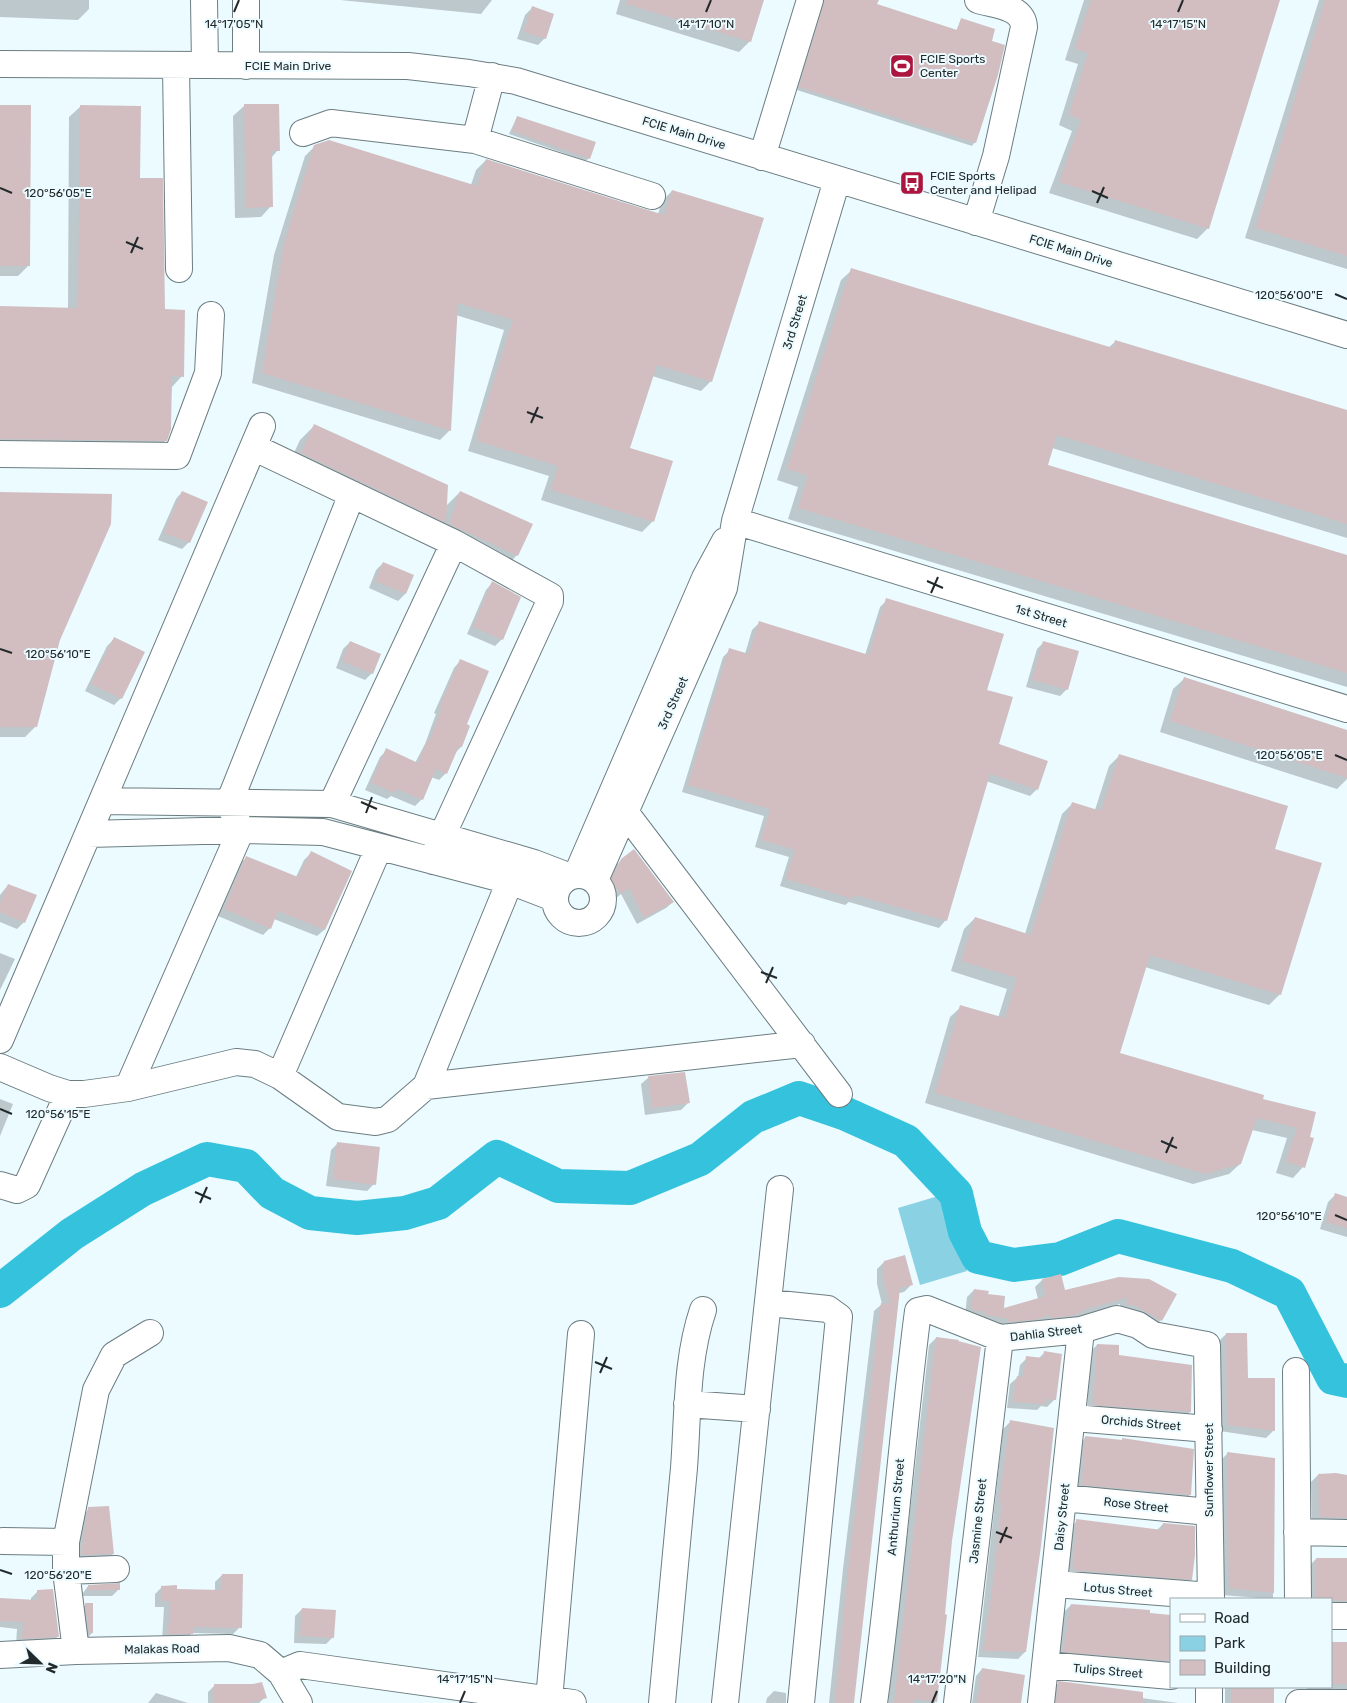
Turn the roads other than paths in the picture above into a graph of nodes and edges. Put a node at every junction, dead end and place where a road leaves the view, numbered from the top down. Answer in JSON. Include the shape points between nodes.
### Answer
{"nodes":[{"id":1,"x":204,"y":0,"type":"edge"},
{"id":2,"x":246,"y":0,"type":"edge"},
{"id":3,"x":810,"y":0,"type":"edge"},
{"id":4,"x":978,"y":0,"type":"edge"},
{"id":5,"x":0,"y":64,"type":"edge"},
{"id":6,"x":176,"y":65,"type":"junction"},
{"id":7,"x":205,"y":65,"type":"junction"},
{"id":8,"x":246,"y":66,"type":"junction"},
{"id":9,"x":492,"y":76,"type":"junction"},
{"id":10,"x":303,"y":134,"type":"dead end"},
{"id":11,"x":475,"y":140,"type":"junction"},
{"id":12,"x":762,"y":157,"type":"junction"},
{"id":13,"x":837,"y":180,"type":"junction"},
{"id":14,"x":652,"y":196,"type":"dead end"},
{"id":15,"x":976,"y":222,"type":"junction"},
{"id":16,"x":178,"y":269,"type":"dead end"},
{"id":17,"x":211,"y":315,"type":"dead end"},
{"id":18,"x":1347,"y":335,"type":"edge"},
{"id":19,"x":0,"y":454,"type":"edge"},
{"id":20,"x":352,"y":494,"type":"junction"},
{"id":21,"x":735,"y":521,"type":"junction"},
{"id":22,"x":454,"y":543,"type":"junction"},
{"id":23,"x":1347,"y":709,"type":"edge"},
{"id":24,"x":102,"y":801,"type":"junction"},
{"id":25,"x":229,"y":803,"type":"junction"},
{"id":26,"x":332,"y":804,"type":"junction"},
{"id":27,"x":617,"y":808,"type":"junction"},
{"id":28,"x":241,"y":830,"type":"junction"},
{"id":29,"x":88,"y":834,"type":"junction"},
{"id":30,"x":442,"y":836,"type":"junction"},
{"id":31,"x":380,"y":847,"type":"junction"},
{"id":32,"x":433,"y":861,"type":"junction"},
{"id":33,"x":580,"y":877,"type":"junction"},
{"id":34,"x":510,"y":881,"type":"junction"},
{"id":35,"x":554,"y":898,"type":"junction"},
{"id":36,"x":0,"y":1040,"type":"edge"},
{"id":37,"x":802,"y":1044,"type":"junction"},
{"id":38,"x":0,"y":1067,"type":"edge"},
{"id":39,"x":280,"y":1076,"type":"junction"},
{"id":40,"x":426,"y":1086,"type":"junction"},
{"id":41,"x":128,"y":1088,"type":"junction"},
{"id":42,"x":68,"y":1094,"type":"junction"},
{"id":43,"x":840,"y":1094,"type":"dead end"},
{"id":44,"x":0,"y":1185,"type":"edge"},
{"id":45,"x":780,"y":1189,"type":"dead end"},
{"id":46,"x":769,"y":1303,"type":"junction"},
{"id":47,"x":703,"y":1310,"type":"dead end"},
{"id":48,"x":918,"y":1311,"type":"joint"},
{"id":49,"x":1081,"y":1330,"type":"junction"},
{"id":50,"x":150,"y":1333,"type":"dead end"},
{"id":51,"x":581,"y":1334,"type":"dead end"},
{"id":52,"x":1000,"y":1338,"type":"junction"},
{"id":53,"x":1204,"y":1343,"type":"joint"},
{"id":54,"x":1296,"y":1371,"type":"dead end"},
{"id":55,"x":687,"y":1404,"type":"junction"},
{"id":56,"x":757,"y":1409,"type":"junction"},
{"id":57,"x":1073,"y":1418,"type":"junction"},
{"id":58,"x":1209,"y":1429,"type":"junction"},
{"id":59,"x":1063,"y":1498,"type":"junction"},
{"id":60,"x":1209,"y":1512,"type":"junction"},
{"id":61,"x":1297,"y":1532,"type":"junction"},
{"id":62,"x":1347,"y":1533,"type":"edge"},
{"id":63,"x":3,"y":1541,"type":"dead end"},
{"id":64,"x":66,"y":1542,"type":"junction"},
{"id":65,"x":116,"y":1569,"type":"dead end"},
{"id":66,"x":66,"y":1571,"type":"junction"},
{"id":67,"x":1055,"y":1584,"type":"junction"},
{"id":68,"x":1211,"y":1598,"type":"edge"},
{"id":69,"x":1298,"y":1598,"type":"edge"},
{"id":70,"x":1332,"y":1616,"type":"edge"},
{"id":71,"x":1347,"y":1616,"type":"edge"},
{"id":72,"x":76,"y":1651,"type":"junction"},
{"id":73,"x":0,"y":1655,"type":"edge"},
{"id":74,"x":1045,"y":1665,"type":"junction"},
{"id":75,"x":281,"y":1673,"type":"junction"},
{"id":76,"x":1170,"y":1676,"type":"edge"},
{"id":77,"x":1209,"y":1688,"type":"edge"},
{"id":78,"x":1299,"y":1688,"type":"edge"},
{"id":79,"x":561,"y":1701,"type":"edge"},
{"id":80,"x":299,"y":1703,"type":"edge"},
{"id":81,"x":662,"y":1703,"type":"edge"},
{"id":82,"x":726,"y":1703,"type":"edge"},
{"id":83,"x":801,"y":1703,"type":"edge"},
{"id":84,"x":874,"y":1703,"type":"edge"},
{"id":85,"x":957,"y":1703,"type":"edge"},
{"id":86,"x":1041,"y":1703,"type":"edge"},
{"id":87,"x":1209,"y":1703,"type":"edge"},
{"id":88,"x":1299,"y":1703,"type":"edge"},
{"id":89,"x":1347,"y":1703,"type":"edge"}],
"edges":[{"from":1,"to":7,"type":"street"},
{"from":2,"to":8,"type":"street"},
{"from":3,"to":12,"type":"street"},
{"from":4,"to":15,"type":"street","via":[[1018,12],[1024,18],[1024,27],[996,156]]},
{"from":5,"to":6,"type":"street","name":"FCIE Main Drive"},
{"from":6,"to":7,"type":"street","name":"FCIE Main Drive"},
{"from":6,"to":16,"type":"street"},
{"from":7,"to":8,"type":"street","name":"FCIE Main Drive"},
{"from":8,"to":9,"type":"street","name":"FCIE Main Drive","via":[[408,66]]},
{"from":9,"to":11,"type":"street"},
{"from":9,"to":12,"type":"street","name":"FCIE Main Drive"},
{"from":10,"to":11,"type":"street","via":[[331,124]]},
{"from":11,"to":14,"type":"street"},
{"from":12,"to":13,"type":"street","name":"FCIE Main Drive"},
{"from":13,"to":15,"type":"street","name":"FCIE Main Drive"},
{"from":13,"to":21,"type":"street","name":"3rd Street"},
{"from":15,"to":18,"type":"street","name":"FCIE Main Drive"},
{"from":17,"to":19,"type":"street","via":[[208,372],[177,456]]},
{"from":20,"to":22,"type":"street"},
{"from":20,"to":24,"type":"street","via":[[258,437]]},
{"from":20,"to":25,"type":"street"},
{"from":21,"to":23,"type":"street","name":"1st Street"},
{"from":21,"to":27,"type":"street","name":"3rd Street","via":[[705,578]]},
{"from":22,"to":26,"type":"street"},
{"from":22,"to":30,"type":"street","via":[[547,592],[550,601]]},
{"from":24,"to":25,"type":"street"},
{"from":24,"to":29,"type":"street"},
{"from":25,"to":26,"type":"street"},
{"from":25,"to":28,"type":"street"},
{"from":26,"to":30,"type":"street"},
{"from":27,"to":33,"type":"street","name":"3rd Street"},
{"from":27,"to":37,"type":"street"},
{"from":28,"to":29,"type":"street"},
{"from":28,"to":31,"type":"street","via":[[323,832]]},
{"from":28,"to":41,"type":"street"},
{"from":29,"to":36,"type":"street"},
{"from":30,"to":32,"type":"street"},
{"from":30,"to":33,"type":"street"},
{"from":31,"to":32,"type":"street"},
{"from":31,"to":39,"type":"street"},
{"from":32,"to":34,"type":"street"},
{"from":33,"to":35,"type":"street","via":[[560,882]]},
{"from":33,"to":35,"type":"street","via":[[601,887],[602,906],[593,919],[571,922],[559,912]]},
{"from":34,"to":35,"type":"street"},
{"from":34,"to":40,"type":"street"},
{"from":37,"to":40,"type":"street"},
{"from":37,"to":43,"type":"street"},
{"from":38,"to":42,"type":"street"},
{"from":39,"to":40,"type":"street","via":[[338,1117],[376,1122],[388,1119]]},
{"from":39,"to":41,"type":"street","via":[[255,1064],[236,1062]]},
{"from":41,"to":42,"type":"street"},
{"from":42,"to":44,"type":"street","via":[[27,1185],[17,1190]]},
{"from":45,"to":46,"type":"street"},
{"from":46,"to":56,"type":"street"},
{"from":46,"to":83,"type":"street","via":[[828,1309],[839,1316]]},
{"from":47,"to":55,"type":"street","via":[[696,1332]]},
{"from":48,"to":52,"type":"street","name":"Dahlia Street","via":[[927,1309]]},
{"from":48,"to":84,"type":"street","name":"Anthurium Street","via":[[903,1422],[888,1604]]},
{"from":49,"to":52,"type":"street","name":"Dahlia Street"},
{"from":49,"to":53,"type":"street","name":"Dahlia Street","via":[[1117,1319],[1138,1324],[1153,1335]]},
{"from":49,"to":57,"type":"street","name":"Daisy Street"},
{"from":50,"to":64,"type":"street","via":[[114,1355],[96,1390]]},
{"from":51,"to":79,"type":"street"},
{"from":52,"to":85,"type":"street","name":"Jasmine Street"},
{"from":53,"to":58,"type":"street","name":"Sunflower Street","via":[[1208,1349]]},
{"from":54,"to":61,"type":"street"},
{"from":55,"to":56,"type":"street"},
{"from":55,"to":81,"type":"street"},
{"from":56,"to":82,"type":"street"},
{"from":57,"to":58,"type":"street","name":"Orchids Street"},
{"from":57,"to":59,"type":"street","name":"Daisy Street"},
{"from":58,"to":60,"type":"street","name":"Sunflower Street"},
{"from":59,"to":60,"type":"street","name":"Rose Street"},
{"from":59,"to":67,"type":"street","name":"Daisy Street"},
{"from":60,"to":68,"type":"street","name":"Sunflower Street"},
{"from":61,"to":62,"type":"street"},
{"from":61,"to":69,"type":"street"},
{"from":63,"to":64,"type":"street"},
{"from":64,"to":66,"type":"street"},
{"from":65,"to":66,"type":"street"},
{"from":66,"to":72,"type":"street"},
{"from":67,"to":68,"type":"street","name":"Lotus Street"},
{"from":67,"to":74,"type":"street","name":"Daisy Street"},
{"from":70,"to":71,"type":"street"},
{"from":72,"to":73,"type":"street","name":"Malakas Road"},
{"from":72,"to":75,"type":"street","name":"Malakas Road","via":[[229,1648],[260,1655]]},
{"from":74,"to":76,"type":"street","name":"Tulips Street"},
{"from":74,"to":86,"type":"street","name":"Daisy Street"},
{"from":75,"to":79,"type":"street","via":[[300,1665]]},
{"from":75,"to":80,"type":"street","name":"Malakas Road"},
{"from":77,"to":87,"type":"street"},
{"from":78,"to":88,"type":"street"},
{"from":88,"to":89,"type":"street"}]}
